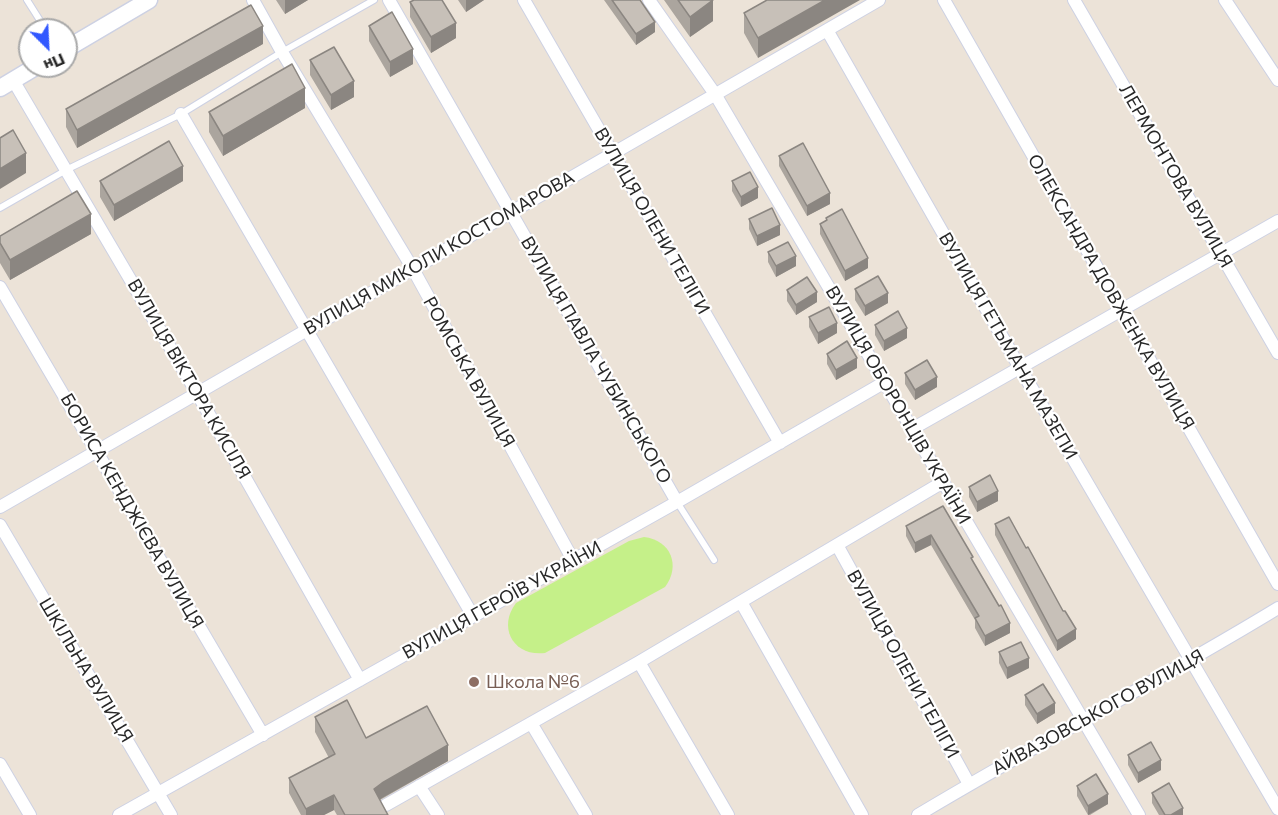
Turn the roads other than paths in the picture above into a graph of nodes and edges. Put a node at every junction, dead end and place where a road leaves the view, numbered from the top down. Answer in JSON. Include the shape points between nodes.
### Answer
{"nodes":[{"id":1,"x":27,"y":0,"type":"edge"},
{"id":2,"x":149,"y":0,"type":"edge"},
{"id":3,"x":254,"y":0,"type":"edge"},
{"id":4,"x":374,"y":0,"type":"edge"},
{"id":5,"x":389,"y":0,"type":"edge"},
{"id":6,"x":524,"y":0,"type":"edge"},
{"id":7,"x":650,"y":0,"type":"edge"},
{"id":8,"x":879,"y":0,"type":"edge"},
{"id":9,"x":944,"y":0,"type":"edge"},
{"id":10,"x":1074,"y":0,"type":"edge"},
{"id":11,"x":1225,"y":0,"type":"edge"},
{"id":12,"x":38,"y":18,"type":"edge"},
{"id":13,"x":827,"y":30,"type":"junction"},
{"id":14,"x":78,"y":42,"type":"edge"},
{"id":15,"x":282,"y":52,"type":"junction"},
{"id":16,"x":1278,"y":80,"type":"edge"},
{"id":17,"x":7,"y":84,"type":"edge"},
{"id":18,"x":716,"y":94,"type":"junction"},
{"id":19,"x":181,"y":114,"type":"junction"},
{"id":20,"x":613,"y":154,"type":"junction"},
{"id":21,"x":68,"y":170,"type":"junction"},
{"id":22,"x":0,"y":208,"type":"edge"},
{"id":23,"x":511,"y":212,"type":"junction"},
{"id":24,"x":1278,"y":221,"type":"edge"},
{"id":25,"x":1221,"y":254,"type":"junction"},
{"id":26,"x":413,"y":269,"type":"junction"},
{"id":27,"x":0,"y":287,"type":"edge"},
{"id":28,"x":1122,"y":310,"type":"junction"},
{"id":29,"x":306,"y":330,"type":"junction"},
{"id":30,"x":1278,"y":352,"type":"edge"},
{"id":31,"x":1020,"y":368,"type":"junction"},
{"id":32,"x":885,"y":382,"type":"junction"},
{"id":33,"x":198,"y":393,"type":"junction"},
{"id":34,"x":912,"y":429,"type":"junction"},
{"id":35,"x":780,"y":443,"type":"junction"},
{"id":36,"x":97,"y":451,"type":"junction"},
{"id":37,"x":943,"y":482,"type":"junction"},
{"id":38,"x":677,"y":502,"type":"junction"},
{"id":39,"x":0,"y":507,"type":"edge"},
{"id":40,"x":0,"y":525,"type":"edge"},
{"id":41,"x":837,"y":544,"type":"junction"},
{"id":42,"x":573,"y":560,"type":"junction"},
{"id":43,"x":714,"y":560,"type":"dead end"},
{"id":44,"x":1278,"y":584,"type":"edge"},
{"id":45,"x":741,"y":602,"type":"junction"},
{"id":46,"x":1278,"y":608,"type":"edge"},
{"id":47,"x":473,"y":616,"type":"junction"},
{"id":48,"x":1191,"y":661,"type":"junction"},
{"id":49,"x":639,"y":662,"type":"junction"},
{"id":50,"x":360,"y":680,"type":"junction"},
{"id":51,"x":1084,"y":720,"type":"junction"},
{"id":52,"x":531,"y":723,"type":"junction"},
{"id":53,"x":263,"y":735,"type":"junction"},
{"id":54,"x":0,"y":764,"type":"edge"},
{"id":55,"x":969,"y":784,"type":"junction"},
{"id":56,"x":419,"y":786,"type":"junction"},
{"id":57,"x":1272,"y":787,"type":"edge"},
{"id":58,"x":159,"y":793,"type":"junction"},
{"id":59,"x":386,"y":805,"type":"edge"},
{"id":60,"x":1278,"y":809,"type":"edge"},
{"id":61,"x":30,"y":815,"type":"edge"},
{"id":62,"x":118,"y":815,"type":"edge"},
{"id":63,"x":171,"y":815,"type":"edge"},
{"id":64,"x":438,"y":815,"type":"edge"},
{"id":65,"x":586,"y":815,"type":"edge"},
{"id":66,"x":729,"y":815,"type":"edge"},
{"id":67,"x":862,"y":815,"type":"edge"},
{"id":68,"x":918,"y":815,"type":"edge"},
{"id":69,"x":1139,"y":815,"type":"edge"}],
"edges":[{"from":1,"to":12,"type":"lane"},
{"from":2,"to":14,"type":"main road"},
{"from":3,"to":15,"type":"street","name":"РОМСЬКА ВУЛИЦЯ"},
{"from":4,"to":15,"type":"lane"},
{"from":5,"to":23,"type":"street","name":"ВУЛИЦЯ ПАВЛА ЧУБИНСЬКОГО"},
{"from":6,"to":20,"type":"street","name":"ВУЛИЦЯ ОЛЕНИ ТЕЛІГИ"},
{"from":7,"to":18,"type":"street","name":"ВУЛИЦЯ ОБОРОНЦІВ УКРАЇНИ"},
{"from":8,"to":13,"type":"street","name":"ВУЛИЦЯ МИКОЛИ КОСТОМАРОВА"},
{"from":9,"to":28,"type":"street","name":"ОЛЕКСАНДРА ДОВЖЕНКА ВУЛИЦЯ"},
{"from":10,"to":25,"type":"street","name":"ЛЕРМОНТОВА ВУЛИЦЯ"},
{"from":11,"to":16,"type":"street"},
{"from":13,"to":18,"type":"street","name":"ВУЛИЦЯ МИКОЛИ КОСТОМАРОВА"},
{"from":13,"to":31,"type":"street","name":"ВУЛИЦЯ ГЕТЬМАНА МАЗЕПИ"},
{"from":15,"to":19,"type":"lane"},
{"from":15,"to":26,"type":"street","name":"РОМСЬКА ВУЛИЦЯ"},
{"from":17,"to":21,"type":"street","name":"ВУЛИЦЯ ВІКТОРА КИСІЛЯ"},
{"from":18,"to":20,"type":"street","name":"ВУЛИЦЯ МИКОЛИ КОСТОМАРОВА"},
{"from":18,"to":32,"type":"street","name":"ВУЛИЦЯ ОБОРОНЦІВ УКРАЇНИ"},
{"from":19,"to":21,"type":"lane"},
{"from":19,"to":29,"type":"street"},
{"from":20,"to":23,"type":"street","name":"ВУЛИЦЯ МИКОЛИ КОСТОМАРОВА"},
{"from":20,"to":35,"type":"street","name":"ВУЛИЦЯ ОЛЕНИ ТЕЛІГИ"},
{"from":21,"to":22,"type":"lane"},
{"from":21,"to":33,"type":"street","name":"ВУЛИЦЯ ВІКТОРА КИСІЛЯ"},
{"from":23,"to":26,"type":"street","name":"ВУЛИЦЯ МИКОЛИ КОСТОМАРОВА"},
{"from":23,"to":38,"type":"street","name":"ВУЛИЦЯ ПАВЛА ЧУБИНСЬКОГО"},
{"from":24,"to":25,"type":"street"},
{"from":25,"to":28,"type":"street"},
{"from":25,"to":30,"type":"street","name":"ЛЕРМОНТОВА ВУЛИЦЯ"},
{"from":26,"to":29,"type":"street","name":"ВУЛИЦЯ МИКОЛИ КОСТОМАРОВА"},
{"from":26,"to":42,"type":"street","name":"РОМСЬКА ВУЛИЦЯ"},
{"from":27,"to":36,"type":"street","name":"БОРИСА КЕНДЖІЄВА ВУЛИЦЯ"},
{"from":28,"to":31,"type":"street"},
{"from":28,"to":44,"type":"street","name":"ОЛЕКСАНДРА ДОВЖЕНКА ВУЛИЦЯ"},
{"from":29,"to":33,"type":"street","name":"ВУЛИЦЯ МИКОЛИ КОСТОМАРОВА"},
{"from":29,"to":47,"type":"street"},
{"from":31,"to":34,"type":"street"},
{"from":31,"to":48,"type":"street","name":"ВУЛИЦЯ ГЕТЬМАНА МАЗЕПИ"},
{"from":32,"to":34,"type":"street","name":"ВУЛИЦЯ ОБОРОНЦІВ УКРАЇНИ"},
{"from":32,"to":35,"type":"street","name":"ВУЛИЦЯ ГЕРОЇВ УКРАЇНИ"},
{"from":33,"to":36,"type":"street","name":"ВУЛИЦЯ МИКОЛИ КОСТОМАРОВА"},
{"from":33,"to":50,"type":"street","name":"ВУЛИЦЯ ВІКТОРА КИСІЛЯ"},
{"from":34,"to":37,"type":"street","name":"ВУЛИЦЯ ОБОРОНЦІВ УКРАЇНИ"},
{"from":35,"to":38,"type":"street","name":"ВУЛИЦЯ ГЕРОЇВ УКРАЇНИ"},
{"from":36,"to":39,"type":"street","name":"ВУЛИЦЯ МИКОЛИ КОСТОМАРОВА"},
{"from":36,"to":53,"type":"street","name":"БОРИСА КЕНДЖІЄВА ВУЛИЦЯ"},
{"from":37,"to":41,"type":"street"},
{"from":37,"to":51,"type":"street","name":"ВУЛИЦЯ ОБОРОНЦІВ УКРАЇНИ"},
{"from":38,"to":42,"type":"street","name":"ВУЛИЦЯ ГЕРОЇВ УКРАЇНИ"},
{"from":38,"to":43,"type":"lane"},
{"from":40,"to":58,"type":"street","name":"ШКІЛЬНА ВУЛИЦЯ"},
{"from":41,"to":45,"type":"street"},
{"from":41,"to":55,"type":"street","name":"ВУЛИЦЯ ОЛЕНИ ТЕЛІГИ"},
{"from":42,"to":47,"type":"street","name":"ВУЛИЦЯ ГЕРОЇВ УКРАЇНИ"},
{"from":45,"to":49,"type":"street"},
{"from":45,"to":67,"type":"street"},
{"from":46,"to":48,"type":"street","name":"АЙВАЗОВСЬКОГО ВУЛИЦЯ"},
{"from":47,"to":50,"type":"street","name":"ВУЛИЦЯ ГЕРОЇВ УКРАЇНИ"},
{"from":48,"to":51,"type":"street","name":"АЙВАЗОВСЬКОГО ВУЛИЦЯ"},
{"from":48,"to":57,"type":"street","name":"ВУЛИЦЯ ГЕТЬМАНА МАЗЕПИ"},
{"from":49,"to":52,"type":"street"},
{"from":49,"to":66,"type":"street"},
{"from":50,"to":53,"type":"street","name":"ВУЛИЦЯ ГЕРОЇВ УКРАЇНИ"},
{"from":51,"to":55,"type":"street","name":"АЙВАЗОВСЬКОГО ВУЛИЦЯ"},
{"from":51,"to":69,"type":"street","name":"ВУЛИЦЯ ОБОРОНЦІВ УКРАЇНИ"},
{"from":52,"to":56,"type":"street"},
{"from":52,"to":65,"type":"street"},
{"from":53,"to":58,"type":"street","name":"ВУЛИЦЯ ГЕРОЇВ УКРАЇНИ"},
{"from":54,"to":61,"type":"street"},
{"from":55,"to":68,"type":"street","name":"АЙВАЗОВСЬКОГО ВУЛИЦЯ"},
{"from":56,"to":59,"type":"street"},
{"from":56,"to":64,"type":"street"},
{"from":57,"to":60,"type":"street","name":"ВУЛИЦЯ ГЕТЬМАНА МАЗЕПИ"},
{"from":58,"to":62,"type":"street","name":"ВУЛИЦЯ ГЕРОЇВ УКРАЇНИ"},
{"from":58,"to":63,"type":"street","name":"ШКІЛЬНА ВУЛИЦЯ"}]}
